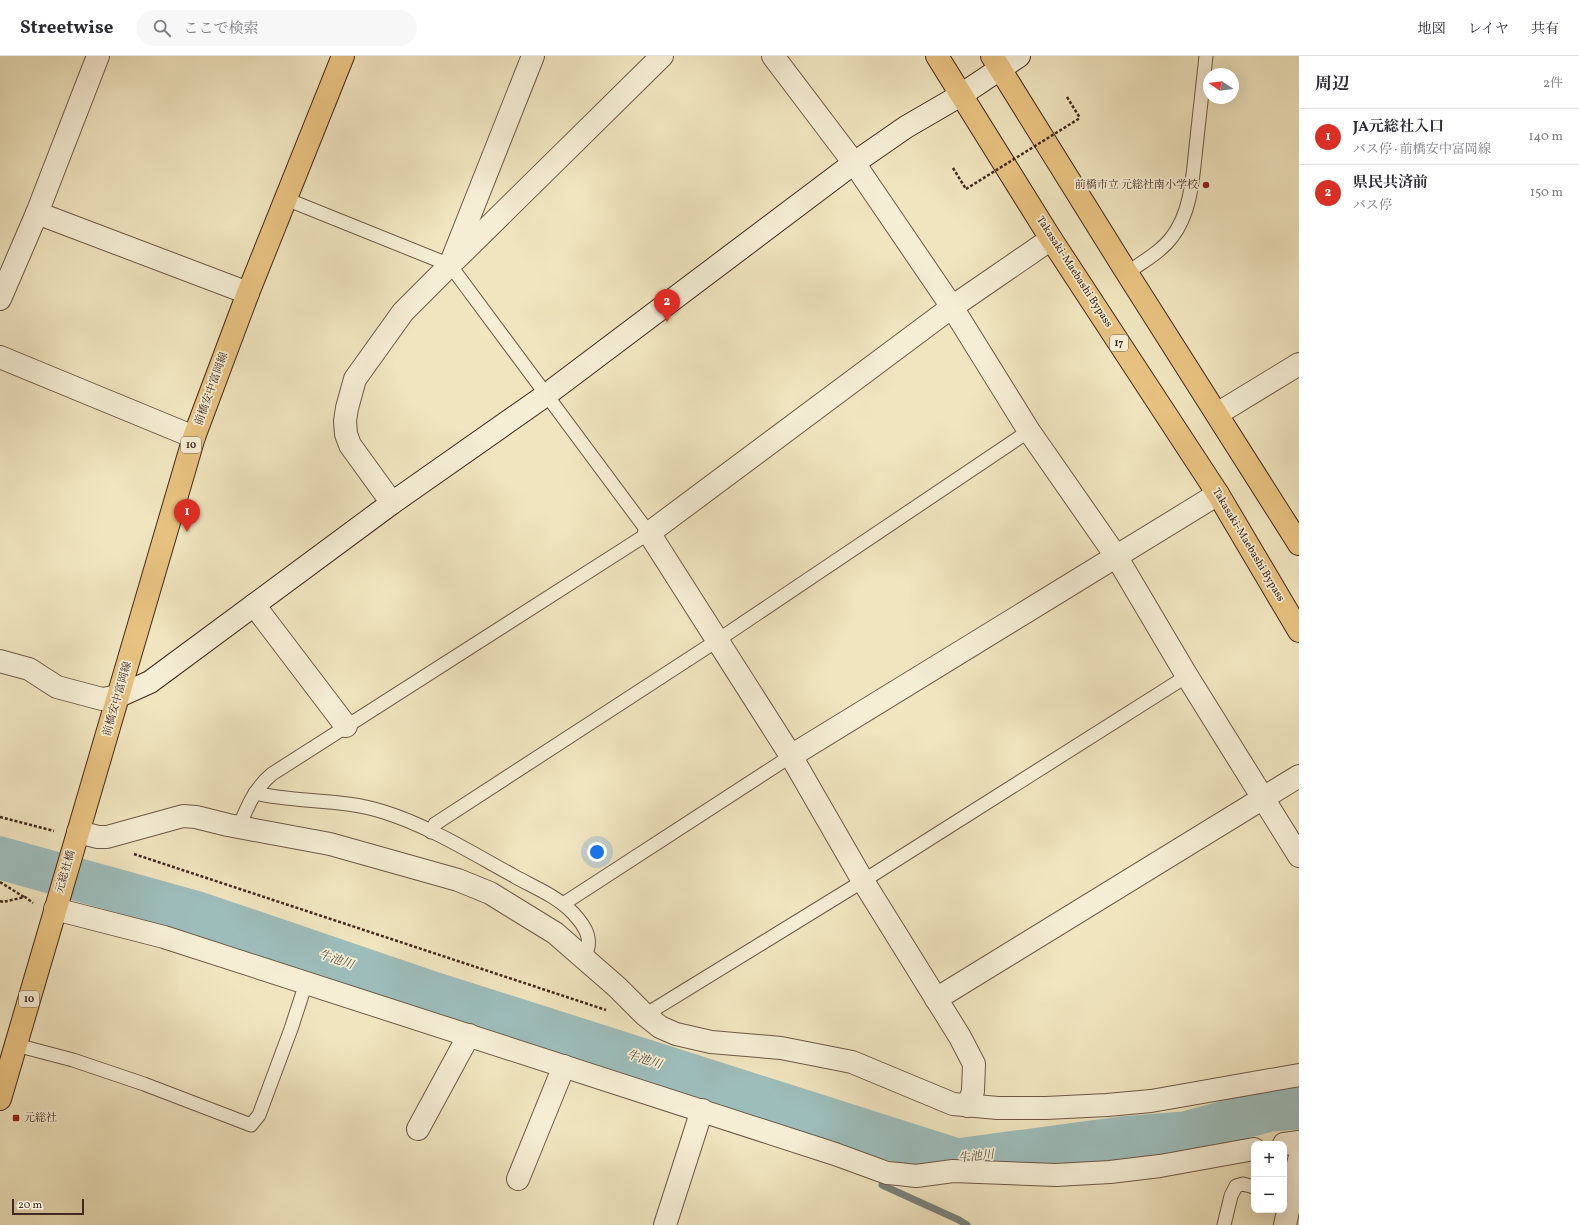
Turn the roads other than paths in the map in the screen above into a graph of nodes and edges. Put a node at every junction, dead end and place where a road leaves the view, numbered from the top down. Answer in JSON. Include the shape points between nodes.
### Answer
{"nodes":[{"id":1,"x":98,"y":56,"type":"edge"},
{"id":2,"x":343,"y":56,"type":"edge"},
{"id":3,"x":533,"y":56,"type":"edge"},
{"id":4,"x":662,"y":56,"type":"edge"},
{"id":5,"x":773,"y":56,"type":"edge"},
{"id":6,"x":937,"y":56,"type":"edge"},
{"id":7,"x":1019,"y":56,"type":"edge"},
{"id":8,"x":1206,"y":56,"type":"edge"},
{"id":9,"x":996,"y":62,"type":"edge"},
{"id":10,"x":961,"y":94,"type":"junction"},
{"id":11,"x":854,"y":163,"type":"junction"},
{"id":12,"x":286,"y":199,"type":"junction"},
{"id":13,"x":37,"y":213,"type":"junction"},
{"id":14,"x":1051,"y":239,"type":"junction"},
{"id":15,"x":450,"y":265,"type":"junction"},
{"id":16,"x":1127,"y":273,"type":"junction"},
{"id":17,"x":248,"y":293,"type":"junction"},
{"id":18,"x":0,"y":299,"type":"edge"},
{"id":19,"x":952,"y":307,"type":"junction"},
{"id":20,"x":0,"y":357,"type":"edge"},
{"id":21,"x":1299,"y":364,"type":"edge"},
{"id":22,"x":546,"y":395,"type":"junction"},
{"id":23,"x":1217,"y":414,"type":"junction"},
{"id":24,"x":1029,"y":431,"type":"junction"},
{"id":25,"x":194,"y":437,"type":"junction"},
{"id":26,"x":1218,"y":494,"type":"junction"},
{"id":27,"x":392,"y":502,"type":"junction"},
{"id":28,"x":649,"y":533,"type":"junction"},
{"id":29,"x":1299,"y":544,"type":"edge"},
{"id":30,"x":1116,"y":556,"type":"junction"},
{"id":31,"x":254,"y":605,"type":"junction"},
{"id":32,"x":1299,"y":631,"type":"edge"},
{"id":33,"x":718,"y":640,"type":"junction"},
{"id":34,"x":0,"y":661,"type":"edge"},
{"id":35,"x":1186,"y":676,"type":"junction"},
{"id":36,"x":119,"y":696,"type":"junction"},
{"id":37,"x":346,"y":726,"type":"junction"},
{"id":38,"x":790,"y":756,"type":"junction"},
{"id":39,"x":1299,"y":776,"type":"edge"},
{"id":40,"x":255,"y":793,"type":"junction"},
{"id":41,"x":1264,"y":799,"type":"junction"},
{"id":42,"x":239,"y":828,"type":"junction"},
{"id":43,"x":431,"y":832,"type":"junction"},
{"id":44,"x":76,"y":839,"type":"junction"},
{"id":45,"x":1299,"y":856,"type":"edge"},
{"id":46,"x":863,"y":880,"type":"junction"},
{"id":47,"x":57,"y":904,"type":"junction"},
{"id":48,"x":563,"y":904,"type":"junction"},
{"id":49,"x":584,"y":958,"type":"junction"},
{"id":50,"x":306,"y":983,"type":"junction"},
{"id":51,"x":936,"y":999,"type":"junction"},
{"id":52,"x":645,"y":1015,"type":"junction"},
{"id":53,"x":468,"y":1035,"type":"junction"},
{"id":54,"x":16,"y":1046,"type":"junction"},
{"id":55,"x":564,"y":1066,"type":"junction"},
{"id":56,"x":1299,"y":1075,"type":"edge"},
{"id":57,"x":0,"y":1099,"type":"edge"},
{"id":58,"x":968,"y":1106,"type":"junction"},
{"id":59,"x":702,"y":1110,"type":"junction"},
{"id":60,"x":418,"y":1129,"type":"dead end"},
{"id":61,"x":1299,"y":1142,"type":"edge"},
{"id":62,"x":1287,"y":1144,"type":"edge"},
{"id":63,"x":1251,"y":1150,"type":"edge"},
{"id":64,"x":1299,"y":1160,"type":"edge"},
{"id":65,"x":518,"y":1179,"type":"dead end"},
{"id":66,"x":1251,"y":1185,"type":"edge"},
{"id":67,"x":1292,"y":1196,"type":"edge"},
{"id":68,"x":666,"y":1225,"type":"edge"},
{"id":69,"x":1224,"y":1225,"type":"edge"},
{"id":70,"x":1285,"y":1225,"type":"edge"}],
"edges":[{"from":1,"to":13,"type":"street"},
{"from":2,"to":12,"type":"main road","name":"前橋安中富岡線","number":"10"},
{"from":3,"to":15,"type":"street"},
{"from":4,"to":15,"type":"street"},
{"from":5,"to":11,"type":"street"},
{"from":6,"to":10,"type":"main road","name":"Takasaki-Maebashi Bypass","number":"17"},
{"from":7,"to":9,"type":"street"},
{"from":8,"to":16,"type":"lane","via":[[1192,177],[1180,225],[1171,239]]},
{"from":9,"to":10,"type":"street"},
{"from":9,"to":16,"type":"main road"},
{"from":10,"to":11,"type":"street","via":[[906,127]]},
{"from":10,"to":14,"type":"main road","name":"Takasaki-Maebashi Bypass","number":"17"},
{"from":11,"to":19,"type":"street"},
{"from":11,"to":22,"type":"street"},
{"from":12,"to":15,"type":"lane"},
{"from":12,"to":17,"type":"main road","name":"前橋安中富岡線","number":"10"},
{"from":13,"to":17,"type":"street"},
{"from":13,"to":18,"type":"street"},
{"from":14,"to":19,"type":"street"},
{"from":14,"to":26,"type":"main road","name":"Takasaki-Maebashi Bypass","number":"17"},
{"from":15,"to":22,"type":"lane"},
{"from":15,"to":27,"type":"street","via":[[403,312],[355,379],[350,393],[346,434],[350,445]]},
{"from":16,"to":23,"type":"main road"},
{"from":17,"to":25,"type":"main road","name":"前橋安中富岡線","number":"10"},
{"from":19,"to":24,"type":"street"},
{"from":19,"to":28,"type":"street"},
{"from":20,"to":25,"type":"street"},
{"from":21,"to":23,"type":"street"},
{"from":22,"to":27,"type":"street"},
{"from":22,"to":28,"type":"lane"},
{"from":23,"to":29,"type":"main road"},
{"from":24,"to":30,"type":"street"},
{"from":24,"to":33,"type":"lane"},
{"from":25,"to":36,"type":"main road","name":"前橋安中富岡線","number":"10"},
{"from":26,"to":30,"type":"street"},
{"from":26,"to":32,"type":"main road","name":"Takasaki-Maebashi Bypass","number":"17"},
{"from":27,"to":31,"type":"street"},
{"from":28,"to":33,"type":"street"},
{"from":28,"to":37,"type":"lane"},
{"from":30,"to":35,"type":"street"},
{"from":30,"to":38,"type":"street"},
{"from":31,"to":36,"type":"street","via":[[150,682]]},
{"from":31,"to":37,"type":"street"},
{"from":33,"to":38,"type":"street"},
{"from":33,"to":43,"type":"lane","via":[[435,824]]},
{"from":34,"to":36,"type":"street","via":[[29,669],[57,687],[102,699]]},
{"from":35,"to":41,"type":"street"},
{"from":35,"to":46,"type":"lane"},
{"from":36,"to":44,"type":"main road","name":"前橋安中富岡線","number":"10"},
{"from":37,"to":40,"type":"lane","via":[[272,774]]},
{"from":38,"to":46,"type":"street"},
{"from":38,"to":48,"type":"lane"},
{"from":39,"to":41,"type":"street"},
{"from":40,"to":42,"type":"lane"},
{"from":40,"to":43,"type":"lane","via":[[360,806],[384,812]]},
{"from":41,"to":45,"type":"street"},
{"from":41,"to":51,"type":"street"},
{"from":42,"to":44,"type":"street","via":[[183,816],[107,837]]},
{"from":42,"to":49,"type":"street","via":[[330,844],[458,880],[490,893],[555,933]]},
{"from":43,"to":48,"type":"lane"},
{"from":44,"to":47,"type":"main road","name":"元総社橋","number":"10"},
{"from":46,"to":51,"type":"street"},
{"from":46,"to":52,"type":"lane"},
{"from":47,"to":50,"type":"street"},
{"from":47,"to":54,"type":"main road","number":"10"},
{"from":48,"to":49,"type":"lane","via":[[587,932],[590,944]]},
{"from":49,"to":52,"type":"street"},
{"from":50,"to":53,"type":"street"},
{"from":50,"to":54,"type":"lane","via":[[259,1115],[251,1126],[144,1084],[73,1060]]},
{"from":51,"to":58,"type":"street","via":[[974,1064],[973,1092]]},
{"from":52,"to":58,"type":"street","via":[[660,1027],[676,1034],[712,1042],[781,1048],[845,1061],[876,1071],[942,1100]]},
{"from":53,"to":55,"type":"street"},
{"from":53,"to":60,"type":"street"},
{"from":54,"to":57,"type":"main road","number":"10"},
{"from":55,"to":59,"type":"street"},
{"from":55,"to":65,"type":"street"},
{"from":56,"to":58,"type":"street","via":[[1151,1101],[1046,1108]]},
{"from":59,"to":63,"type":"street","via":[[887,1173],[916,1176],[953,1171],[1056,1175],[1110,1172]]},
{"from":59,"to":68,"type":"street"},
{"from":61,"to":62,"type":"street"},
{"from":64,"to":67,"type":"street"},
{"from":66,"to":69,"type":"lane","via":[[1236,1186]]},
{"from":67,"to":70,"type":"street"}]}
